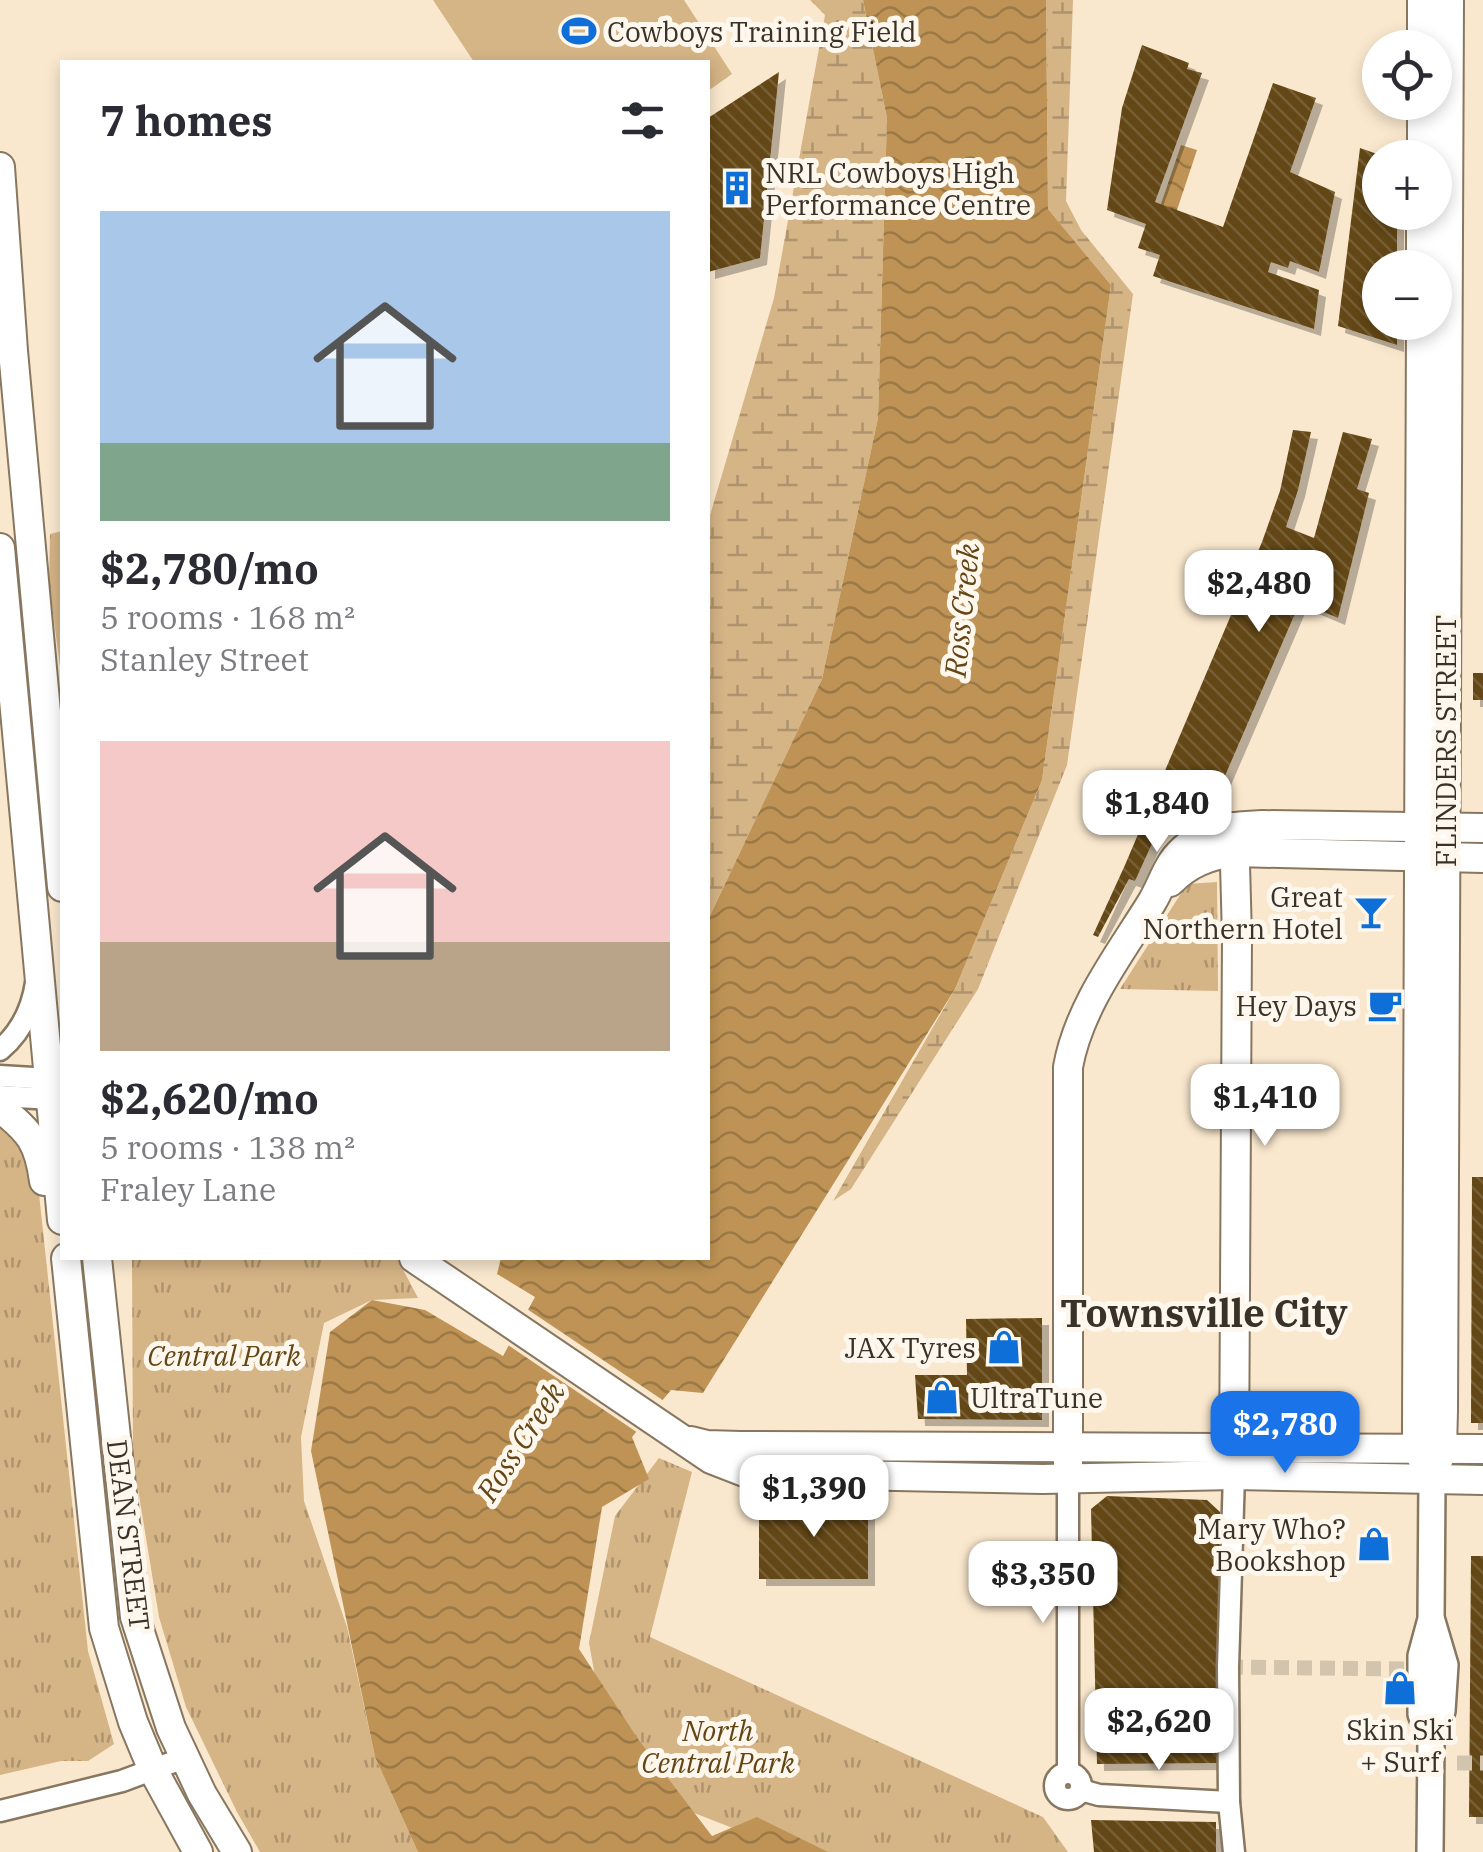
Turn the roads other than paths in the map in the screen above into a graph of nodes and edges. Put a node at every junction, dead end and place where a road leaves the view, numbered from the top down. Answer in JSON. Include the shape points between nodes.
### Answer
{"nodes":[{"id":1,"x":1422,"y":0,"type":"edge"},
{"id":2,"x":1449,"y":0,"type":"edge"},
{"id":3,"x":1422,"y":30,"type":"edge"},
{"id":4,"x":0,"y":168,"type":"edge"},
{"id":5,"x":5,"y":303,"type":"edge"},
{"id":6,"x":1421,"y":340,"type":"edge"},
{"id":7,"x":0,"y":342,"type":"edge"},
{"id":8,"x":15,"y":369,"type":"junction"},
{"id":9,"x":0,"y":548,"type":"edge"},
{"id":10,"x":1431,"y":827,"type":"junction"},
{"id":11,"x":1483,"y":828,"type":"edge"},
{"id":12,"x":1234,"y":839,"type":"junction"},
{"id":13,"x":60,"y":854,"type":"edge"},
{"id":14,"x":1432,"y":858,"type":"junction"},
{"id":15,"x":1483,"y":858,"type":"edge"},
{"id":16,"x":37,"y":950,"type":"junction"},
{"id":17,"x":0,"y":1050,"type":"edge"},
{"id":18,"x":0,"y":1076,"type":"edge"},
{"id":19,"x":57,"y":1090,"type":"edge"},
{"id":20,"x":0,"y":1096,"type":"edge"},
{"id":21,"x":0,"y":1108,"type":"edge"},
{"id":22,"x":60,"y":1168,"type":"edge"},
{"id":23,"x":60,"y":1246,"type":"edge"},
{"id":24,"x":100,"y":1260,"type":"edge"},
{"id":25,"x":417,"y":1260,"type":"edge"},
{"id":26,"x":66,"y":1266,"type":"edge"},
{"id":27,"x":1069,"y":1446,"type":"junction"},
{"id":28,"x":1235,"y":1446,"type":"junction"},
{"id":29,"x":1430,"y":1448,"type":"junction"},
{"id":30,"x":1483,"y":1448,"type":"edge"},
{"id":31,"x":762,"y":1460,"type":"junction"},
{"id":32,"x":1234,"y":1476,"type":"junction"},
{"id":33,"x":1068,"y":1478,"type":"junction"},
{"id":34,"x":1432,"y":1480,"type":"junction"},
{"id":35,"x":1483,"y":1480,"type":"edge"},
{"id":36,"x":184,"y":1758,"type":"junction"},
{"id":37,"x":153,"y":1770,"type":"junction"},
{"id":38,"x":1229,"y":1802,"type":"junction"},
{"id":39,"x":0,"y":1810,"type":"edge"},
{"id":40,"x":198,"y":1852,"type":"edge"},
{"id":41,"x":237,"y":1852,"type":"edge"},
{"id":42,"x":1234,"y":1852,"type":"edge"},
{"id":43,"x":1430,"y":1852,"type":"edge"}],
"edges":[{"from":1,"to":3,"type":"main road"},
{"from":2,"to":10,"type":"main road","name":"FLINDERS STREET"},
{"from":4,"to":5,"type":"main road"},
{"from":5,"to":8,"type":"main road"},
{"from":6,"to":10,"type":"main road","name":"FLINDERS STREET"},
{"from":7,"to":8,"type":"main road"},
{"from":8,"to":13,"type":"main road"},
{"from":9,"to":16,"type":"main road"},
{"from":10,"to":11,"type":"main road"},
{"from":10,"to":12,"type":"main road","via":[[1262,825]]},
{"from":10,"to":14,"type":"main road","name":"FLINDERS STREET"},
{"from":12,"to":14,"type":"main road"},
{"from":12,"to":27,"type":"main road","via":[[1208,833],[1170,862],[1072,1044]]},
{"from":12,"to":28,"type":"main road"},
{"from":14,"to":15,"type":"main road"},
{"from":14,"to":29,"type":"main road","name":"FLINDERS STREET"},
{"from":16,"to":17,"type":"street","via":[[30,1007]]},
{"from":16,"to":19,"type":"main road"},
{"from":18,"to":19,"type":"street"},
{"from":19,"to":20,"type":"street"},
{"from":19,"to":22,"type":"main road"},
{"from":21,"to":23,"type":"main road","name":"DEAN STREET","via":[[35,1141]]},
{"from":24,"to":36,"type":"main road","name":"DEAN STREET","via":[[135,1617]]},
{"from":25,"to":31,"type":"main road","via":[[680,1436]]},
{"from":26,"to":37,"type":"main road","name":"DEAN STREET","via":[[104,1628]]},
{"from":27,"to":28,"type":"main road"},
{"from":27,"to":31,"type":"main road"},
{"from":27,"to":33,"type":"main road"},
{"from":28,"to":29,"type":"main road"},
{"from":28,"to":32,"type":"main road"},
{"from":29,"to":30,"type":"main road"},
{"from":29,"to":34,"type":"main road","name":"FLINDERS STREET"},
{"from":31,"to":33,"type":"main road"},
{"from":32,"to":33,"type":"main road"},
{"from":32,"to":34,"type":"main road"},
{"from":32,"to":38,"type":"street"},
{"from":33,"to":38,"type":"street","via":[[1074,1781],[1099,1794]]},
{"from":34,"to":35,"type":"main road"},
{"from":34,"to":43,"type":"street","name":"FLINDERS STREET","via":[[1431,1619],[1445,1665],[1442,1711],[1431,1740]]},
{"from":36,"to":37,"type":"street"},
{"from":36,"to":41,"type":"main road","name":"DEAN STREET"},
{"from":37,"to":39,"type":"street"},
{"from":37,"to":40,"type":"main road","name":"DEAN STREET"},
{"from":38,"to":42,"type":"street"}]}
